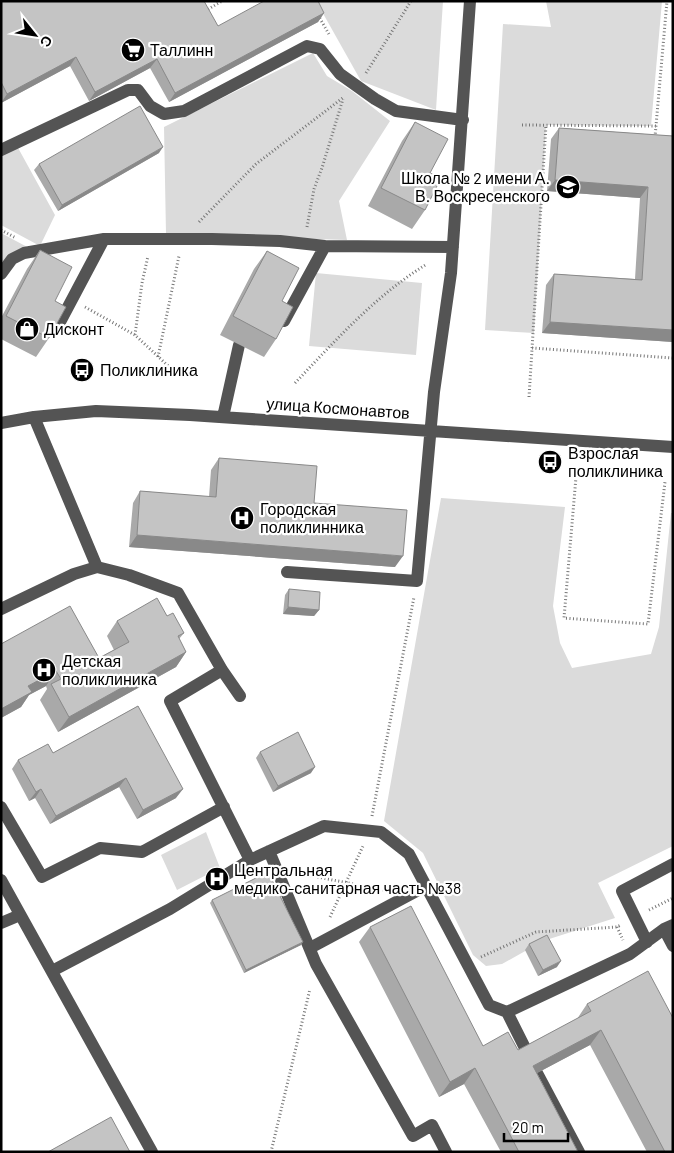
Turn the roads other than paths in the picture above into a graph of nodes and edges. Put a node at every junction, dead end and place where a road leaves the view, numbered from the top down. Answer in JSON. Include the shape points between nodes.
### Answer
{"nodes":[{"id":1,"x":470,"y":1,"type":"edge"},
{"id":2,"x":462,"y":120,"type":"junction"},
{"id":3,"x":1,"y":150,"type":"edge"},
{"id":4,"x":104,"y":238,"type":"junction"},
{"id":5,"x":325,"y":246,"type":"junction"},
{"id":6,"x":453,"y":248,"type":"junction"},
{"id":7,"x":1,"y":274,"type":"edge"},
{"id":8,"x":284,"y":321,"type":"edge"},
{"id":9,"x":59,"y":324,"type":"edge"},
{"id":10,"x":239,"y":345,"type":"edge"},
{"id":11,"x":34,"y":417,"type":"junction"},
{"id":12,"x":223,"y":417,"type":"junction"},
{"id":13,"x":1,"y":423,"type":"edge"},
{"id":14,"x":431,"y":431,"type":"junction"},
{"id":15,"x":673,"y":447,"type":"edge"},
{"id":16,"x":96,"y":567,"type":"junction"},
{"id":17,"x":287,"y":572,"type":"dead end"},
{"id":18,"x":1,"y":609,"type":"edge"},
{"id":19,"x":222,"y":670,"type":"junction"},
{"id":20,"x":240,"y":696,"type":"dead end"},
{"id":21,"x":1,"y":807,"type":"edge"},
{"id":22,"x":224,"y":807,"type":"junction"},
{"id":23,"x":269,"y":851,"type":"junction"},
{"id":24,"x":250,"y":860,"type":"junction"},
{"id":25,"x":673,"y":864,"type":"edge"},
{"id":26,"x":1,"y":880,"type":"edge"},
{"id":27,"x":426,"y":886,"type":"junction"},
{"id":28,"x":20,"y":915,"type":"junction"},
{"id":29,"x":1,"y":923,"type":"edge"},
{"id":30,"x":668,"y":927,"type":"edge"},
{"id":31,"x":647,"y":942,"type":"junction"},
{"id":32,"x":673,"y":946,"type":"edge"},
{"id":33,"x":310,"y":948,"type":"junction"},
{"id":34,"x":52,"y":971,"type":"junction"},
{"id":35,"x":507,"y":1012,"type":"junction"},
{"id":36,"x":528,"y":1054,"type":"edge"},
{"id":37,"x":537,"y":1073,"type":"edge"},
{"id":38,"x":152,"y":1152,"type":"edge"},
{"id":39,"x":446,"y":1152,"type":"edge"},
{"id":40,"x":579,"y":1152,"type":"edge"}],
"edges":[{"from":1,"to":2,"type":"street"},
{"from":2,"to":3,"type":"street","via":[[396,111],[340,74],[320,49],[307,46],[184,110],[164,114],[150,106],[138,90],[128,90]]},
{"from":2,"to":6,"type":"street"},
{"from":4,"to":5,"type":"street","via":[[280,241]]},
{"from":4,"to":7,"type":"street","via":[[24,253],[12,259]]},
{"from":4,"to":9,"type":"street"},
{"from":5,"to":6,"type":"street"},
{"from":5,"to":8,"type":"street"},
{"from":6,"to":14,"type":"street"},
{"from":10,"to":12,"type":"street"},
{"from":11,"to":12,"type":"street","name":"улица Космонавтов","via":[[96,412]]},
{"from":11,"to":13,"type":"street","name":"улица Космонавтов"},
{"from":11,"to":16,"type":"street"},
{"from":12,"to":14,"type":"street","name":"улица Космонавтов"},
{"from":14,"to":15,"type":"street","name":"улица Космонавтов"},
{"from":14,"to":17,"type":"street","via":[[417,581]]},
{"from":16,"to":18,"type":"street"},
{"from":16,"to":19,"type":"street","via":[[178,593]]},
{"from":19,"to":20,"type":"street"},
{"from":19,"to":22,"type":"street","via":[[170,701]]},
{"from":21,"to":22,"type":"street","via":[[42,878],[100,848],[142,852]]},
{"from":22,"to":24,"type":"street"},
{"from":23,"to":24,"type":"street"},
{"from":23,"to":27,"type":"street","via":[[324,826],[381,832],[409,854]]},
{"from":23,"to":33,"type":"street"},
{"from":24,"to":34,"type":"street","via":[[170,909]]},
{"from":25,"to":31,"type":"street","via":[[622,891]]},
{"from":26,"to":28,"type":"street"},
{"from":27,"to":33,"type":"street"},
{"from":27,"to":35,"type":"street","via":[[489,1005]]},
{"from":28,"to":29,"type":"street"},
{"from":28,"to":34,"type":"street"},
{"from":30,"to":31,"type":"street"},
{"from":30,"to":32,"type":"street"},
{"from":31,"to":35,"type":"street","via":[[630,954]]},
{"from":33,"to":39,"type":"street","via":[[413,1136],[432,1125]]},
{"from":34,"to":38,"type":"street"},
{"from":35,"to":36,"type":"street"},
{"from":37,"to":40,"type":"street"}]}
